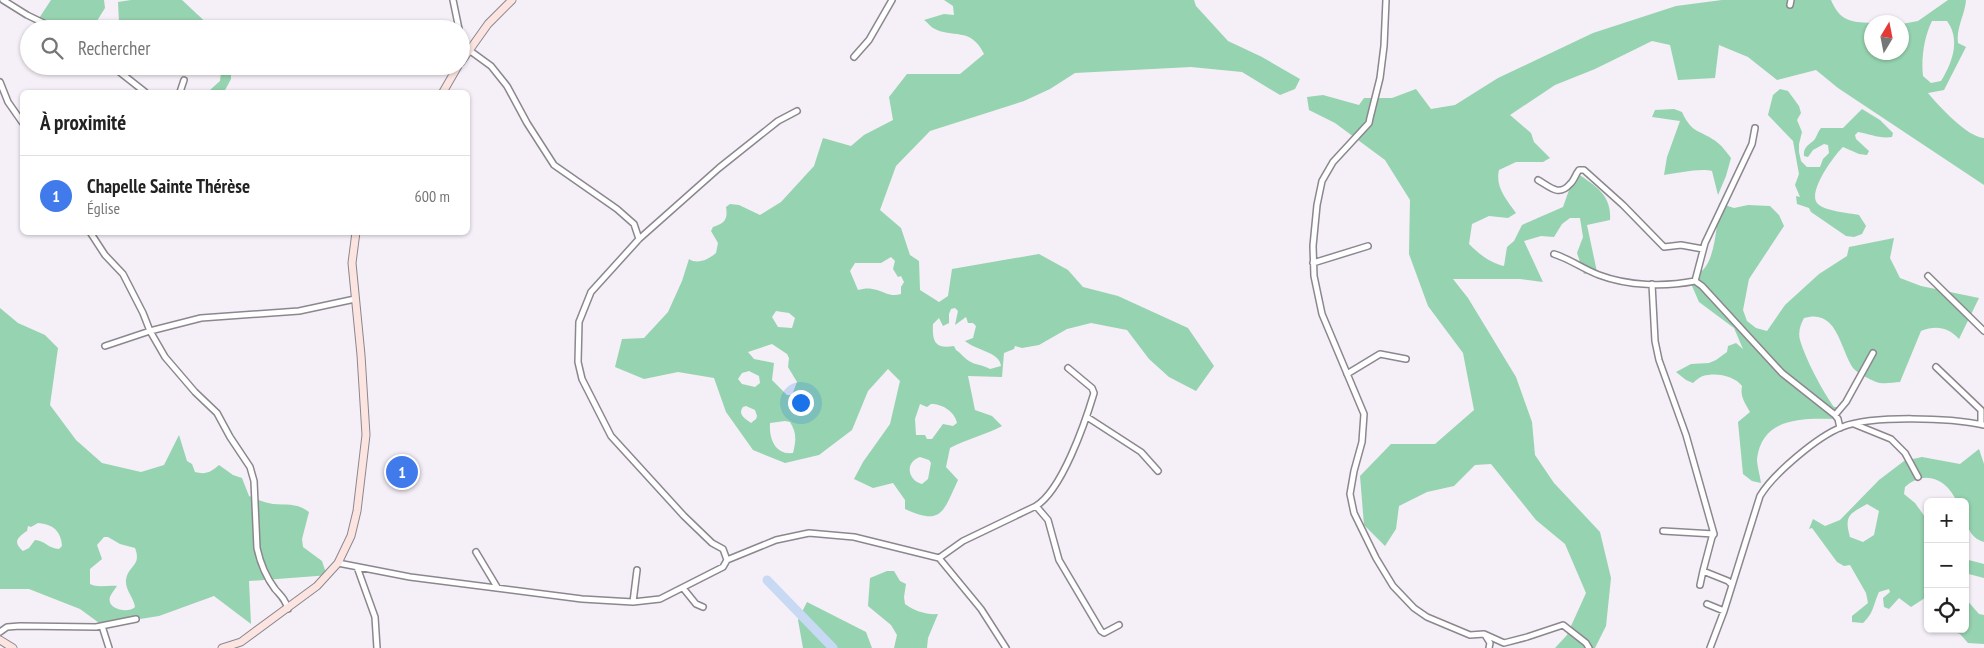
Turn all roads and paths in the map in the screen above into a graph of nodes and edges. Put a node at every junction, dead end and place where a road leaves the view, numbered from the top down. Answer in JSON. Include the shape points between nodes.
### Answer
{"nodes":[{"id":1,"x":3,"y":0,"type":"edge"},
{"id":2,"x":452,"y":0,"type":"edge"},
{"id":3,"x":512,"y":0,"type":"edge"},
{"id":4,"x":892,"y":0,"type":"edge"},
{"id":5,"x":1386,"y":0,"type":"edge"},
{"id":6,"x":37,"y":20,"type":"edge"},
{"id":7,"x":457,"y":20,"type":"edge"},
{"id":8,"x":470,"y":49,"type":"edge"},
{"id":9,"x":470,"y":51,"type":"edge"},
{"id":10,"x":854,"y":57,"type":"dead end"},
{"id":11,"x":123,"y":75,"type":"edge"},
{"id":12,"x":453,"y":75,"type":"edge"},
{"id":13,"x":184,"y":80,"type":"dead end"},
{"id":14,"x":0,"y":82,"type":"edge"},
{"id":15,"x":142,"y":90,"type":"edge"},
{"id":16,"x":181,"y":90,"type":"edge"},
{"id":17,"x":444,"y":90,"type":"edge"},
{"id":18,"x":797,"y":111,"type":"dead end"},
{"id":19,"x":20,"y":119,"type":"edge"},
{"id":20,"x":1755,"y":128,"type":"dead end"},
{"id":21,"x":1538,"y":180,"type":"dead end"},
{"id":22,"x":92,"y":235,"type":"edge"},
{"id":23,"x":356,"y":235,"type":"edge"},
{"id":24,"x":639,"y":239,"type":"junction"},
{"id":25,"x":1368,"y":246,"type":"dead end"},
{"id":26,"x":1703,"y":249,"type":"junction"},
{"id":27,"x":1554,"y":254,"type":"dead end"},
{"id":28,"x":1313,"y":263,"type":"junction"},
{"id":29,"x":1928,"y":276,"type":"dead end"},
{"id":30,"x":1695,"y":281,"type":"junction"},
{"id":31,"x":1652,"y":284,"type":"junction"},
{"id":32,"x":355,"y":299,"type":"junction"},
{"id":33,"x":150,"y":331,"type":"junction"},
{"id":34,"x":1984,"y":332,"type":"edge"},
{"id":35,"x":105,"y":346,"type":"dead end"},
{"id":36,"x":1873,"y":353,"type":"dead end"},
{"id":37,"x":1406,"y":359,"type":"dead end"},
{"id":38,"x":1936,"y":367,"type":"dead end"},
{"id":39,"x":1068,"y":368,"type":"dead end"},
{"id":40,"x":1347,"y":374,"type":"junction"},
{"id":41,"x":1835,"y":415,"type":"junction"},
{"id":42,"x":1087,"y":417,"type":"junction"},
{"id":43,"x":1854,"y":424,"type":"junction"},
{"id":44,"x":1983,"y":424,"type":"edge"},
{"id":45,"x":1840,"y":428,"type":"junction"},
{"id":46,"x":1158,"y":471,"type":"dead end"},
{"id":47,"x":1918,"y":477,"type":"dead end"},
{"id":48,"x":1036,"y":506,"type":"junction"},
{"id":49,"x":1663,"y":531,"type":"dead end"},
{"id":50,"x":1714,"y":534,"type":"junction"},
{"id":51,"x":476,"y":552,"type":"dead end"},
{"id":52,"x":939,"y":558,"type":"junction"},
{"id":53,"x":727,"y":560,"type":"junction"},
{"id":54,"x":338,"y":563,"type":"junction"},
{"id":55,"x":357,"y":567,"type":"junction"},
{"id":56,"x":637,"y":570,"type":"dead end"},
{"id":57,"x":1703,"y":571,"type":"junction"},
{"id":58,"x":1731,"y":584,"type":"junction"},
{"id":59,"x":1700,"y":586,"type":"dead end"},
{"id":60,"x":497,"y":587,"type":"junction"},
{"id":61,"x":683,"y":588,"type":"junction"},
{"id":62,"x":633,"y":602,"type":"junction"},
{"id":63,"x":1707,"y":604,"type":"dead end"},
{"id":64,"x":703,"y":607,"type":"dead end"},
{"id":65,"x":288,"y":608,"type":"junction"},
{"id":66,"x":1724,"y":611,"type":"junction"},
{"id":67,"x":136,"y":619,"type":"dead end"},
{"id":68,"x":102,"y":626,"type":"junction"},
{"id":69,"x":1119,"y":626,"type":"dead end"},
{"id":70,"x":0,"y":632,"type":"edge"},
{"id":71,"x":1484,"y":634,"type":"junction"},
{"id":72,"x":0,"y":640,"type":"edge"},
{"id":73,"x":243,"y":645,"type":"edge"},
{"id":74,"x":13,"y":648,"type":"edge"},
{"id":75,"x":109,"y":648,"type":"edge"},
{"id":76,"x":222,"y":648,"type":"edge"},
{"id":77,"x":376,"y":648,"type":"edge"},
{"id":78,"x":1006,"y":648,"type":"edge"},
{"id":79,"x":1489,"y":648,"type":"edge"},
{"id":80,"x":1589,"y":648,"type":"edge"},
{"id":81,"x":1710,"y":648,"type":"edge"}],
"edges":[{"from":1,"to":6,"type":"street"},
{"from":2,"to":7,"type":"street"},
{"from":3,"to":8,"type":"main road"},
{"from":4,"to":10,"type":"street"},
{"from":5,"to":28,"type":"street","via":[[1380,78],[1369,123],[1330,166],[1322,181]]},
{"from":9,"to":24,"type":"street","via":[[491,66],[503,80],[554,164],[618,209],[634,224]]},
{"from":11,"to":15,"type":"street"},
{"from":12,"to":17,"type":"main road"},
{"from":13,"to":16,"type":"street"},
{"from":14,"to":19,"type":"street"},
{"from":18,"to":24,"type":"street","via":[[778,121],[719,168]]},
{"from":20,"to":26,"type":"street","via":[[1752,144]]},
{"from":21,"to":26,"type":"street","via":[[1561,192],[1581,169],[1623,205],[1664,247],[1681,245]]},
{"from":22,"to":33,"type":"street","via":[[123,274]]},
{"from":23,"to":32,"type":"main road","via":[[352,263]]},
{"from":24,"to":53,"type":"street","via":[[588,296],[578,330],[578,362],[582,379],[611,436],[684,516],[712,543],[723,549]]},
{"from":25,"to":28,"type":"street"},
{"from":26,"to":30,"type":"street"},
{"from":27,"to":31,"type":"street","via":[[1611,279]]},
{"from":28,"to":40,"type":"street","via":[[1322,314]]},
{"from":29,"to":34,"type":"street"},
{"from":30,"to":31,"type":"street"},
{"from":30,"to":41,"type":"street","via":[[1782,373]]},
{"from":31,"to":50,"type":"street","via":[[1659,360],[1686,434]]},
{"from":32,"to":33,"type":"street","via":[[299,311],[202,318]]},
{"from":32,"to":54,"type":"main road","via":[[365,419],[364,459],[354,524]]},
{"from":33,"to":35,"type":"street"},
{"from":33,"to":65,"type":"street","via":[[174,368],[217,413],[250,466],[254,481],[259,557]]},
{"from":36,"to":41,"type":"street","via":[[1846,402]]},
{"from":37,"to":40,"type":"street","via":[[1380,354]]},
{"from":38,"to":44,"type":"street","via":[[1981,410]]},
{"from":39,"to":42,"type":"street","via":[[1093,390]]},
{"from":40,"to":71,"type":"street","via":[[1362,407],[1364,421],[1351,487],[1352,507],[1376,558],[1399,594],[1414,608],[1427,617],[1470,634]]},
{"from":41,"to":45,"type":"street"},
{"from":42,"to":46,"type":"street","via":[[1141,452]]},
{"from":42,"to":48,"type":"street","via":[[1054,488]]},
{"from":43,"to":44,"type":"street","via":[[1915,419]]},
{"from":43,"to":45,"type":"street"},
{"from":43,"to":47,"type":"street","via":[[1891,439],[1905,453]]},
{"from":45,"to":58,"type":"street","via":[[1790,463],[1765,488],[1756,505]]},
{"from":48,"to":52,"type":"street","via":[[963,541]]},
{"from":48,"to":69,"type":"street","via":[[1048,520],[1059,560],[1101,631],[1104,633]]},
{"from":49,"to":50,"type":"street"},
{"from":50,"to":57,"type":"street"},
{"from":51,"to":60,"type":"street"},
{"from":52,"to":53,"type":"street","via":[[854,537],[808,533],[776,540]]},
{"from":52,"to":78,"type":"street","via":[[981,609]]},
{"from":53,"to":61,"type":"street","via":[[723,567]]},
{"from":54,"to":55,"type":"street"},
{"from":54,"to":65,"type":"main road","via":[[317,586]]},
{"from":55,"to":60,"type":"street"},
{"from":55,"to":77,"type":"street","via":[[375,617]]},
{"from":56,"to":62,"type":"street"},
{"from":57,"to":58,"type":"street"},
{"from":57,"to":59,"type":"street"},
{"from":58,"to":66,"type":"street"},
{"from":60,"to":62,"type":"street","via":[[582,599]]},
{"from":61,"to":62,"type":"street","via":[[660,600]]},
{"from":61,"to":64,"type":"street","via":[[696,604]]},
{"from":63,"to":66,"type":"street"},
{"from":65,"to":73,"type":"main road"},
{"from":66,"to":81,"type":"street"},
{"from":67,"to":68,"type":"street"},
{"from":68,"to":70,"type":"street","via":[[20,626],[7,627]]},
{"from":68,"to":75,"type":"street"},
{"from":71,"to":79,"type":"street","via":[[1490,643]]},
{"from":71,"to":80,"type":"street","via":[[1504,643],[1563,625]]},
{"from":72,"to":74,"type":"main road"},
{"from":73,"to":76,"type":"main road"}]}
